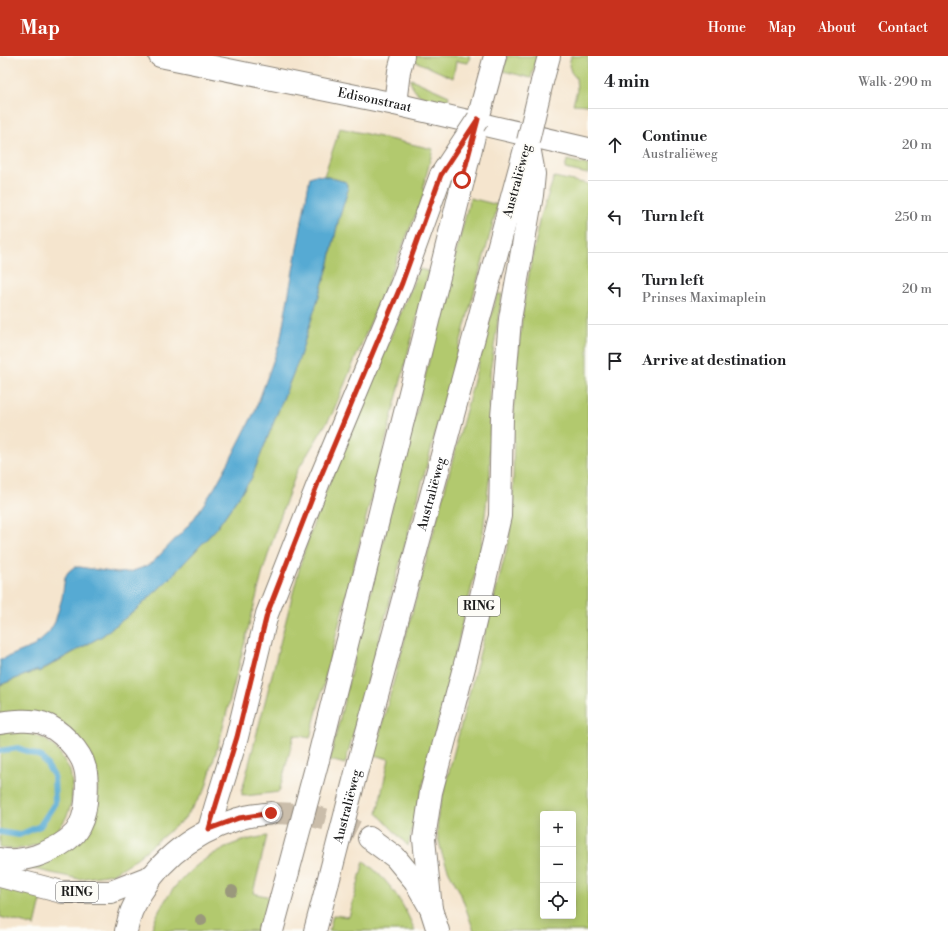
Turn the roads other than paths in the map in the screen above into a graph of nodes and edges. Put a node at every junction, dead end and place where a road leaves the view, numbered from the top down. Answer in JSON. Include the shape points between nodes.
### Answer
{"nodes":[{"id":1,"x":160,"y":56,"type":"edge"},
{"id":2,"x":403,"y":56,"type":"edge"},
{"id":3,"x":549,"y":56,"type":"edge"},
{"id":4,"x":493,"y":63,"type":"edge"},
{"id":5,"x":395,"y":104,"type":"junction"},
{"id":6,"x":478,"y":119,"type":"junction"},
{"id":7,"x":588,"y":149,"type":"edge"},
{"id":8,"x":523,"y":194,"type":"junction"},
{"id":9,"x":0,"y":723,"type":"edge"},
{"id":10,"x":271,"y":813,"type":"tunnel mouth"},
{"id":11,"x":209,"y":829,"type":"junction"},
{"id":12,"x":369,"y":838,"type":"tunnel mouth"},
{"id":13,"x":0,"y":859,"type":"edge"},
{"id":14,"x":0,"y":876,"type":"edge"},
{"id":15,"x":152,"y":876,"type":"junction"},
{"id":16,"x":431,"y":909,"type":"junction"},
{"id":17,"x":126,"y":931,"type":"edge"},
{"id":18,"x":272,"y":931,"type":"edge"},
{"id":19,"x":315,"y":931,"type":"edge"},
{"id":20,"x":438,"y":931,"type":"edge"}],
"edges":[{"from":1,"to":5,"type":"main road","name":"Edisonstraat"},
{"from":2,"to":5,"type":"main road"},
{"from":3,"to":8,"type":"main road","name":"Australiëweg","bridge":true,"via":[[528,141]]},
{"from":4,"to":6,"type":"main road"},
{"from":5,"to":7,"type":"main road","name":"Edisonstraat"},
{"from":6,"to":11,"type":"main road","bridge":true,"via":[[441,175],[402,283],[320,478],[267,614],[237,737]]},
{"from":6,"to":18,"type":"main road","bridge":true,"via":[[318,760]]},
{"from":8,"to":16,"type":"main road","number":"RING","via":[[502,417],[500,516],[431,792],[424,839]]},
{"from":8,"to":19,"type":"main road","name":"Australiëweg","bridge":true,"via":[[357,769]]},
{"from":9,"to":13,"type":"main road","via":[[42,723],[60,733],[76,749],[85,768],[88,787],[82,820],[75,832],[58,847],[26,859]]},
{"from":10,"to":11,"type":"main road","number":"RING","via":[[239,818]]},
{"from":11,"to":15,"type":"main road","number":"RING","via":[[188,842]]},
{"from":12,"to":16,"type":"main road","number":"RING","via":[[394,858],[415,881]]},
{"from":14,"to":15,"type":"main road","number":"RING","via":[[62,892],[111,892]]},
{"from":15,"to":17,"type":"main road","number":"RING","via":[[132,911]]},
{"from":16,"to":20,"type":"main road","number":"RING"}]}
